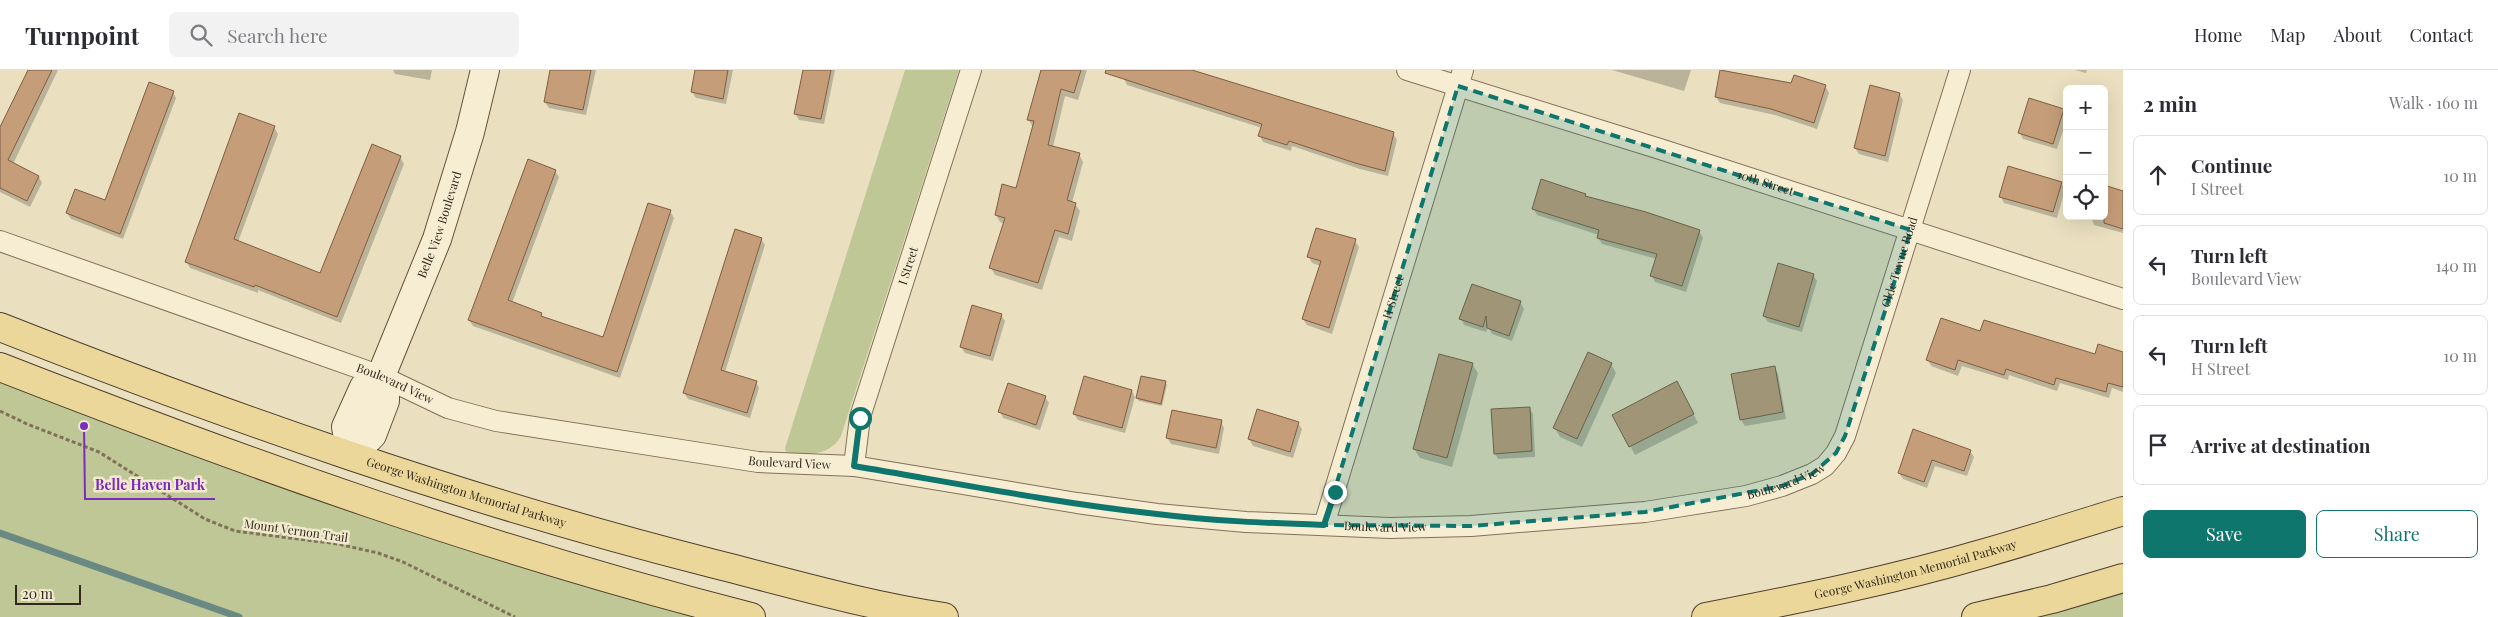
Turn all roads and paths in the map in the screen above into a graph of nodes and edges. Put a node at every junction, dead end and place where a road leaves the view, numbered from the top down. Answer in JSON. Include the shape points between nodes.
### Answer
{"nodes":[{"id":1,"x":485,"y":70,"type":"edge"},
{"id":2,"x":971,"y":70,"type":"edge"},
{"id":3,"x":1407,"y":70,"type":"edge"},
{"id":4,"x":1960,"y":70,"type":"edge"},
{"id":5,"x":1460,"y":78,"type":"edge"},
{"id":6,"x":1911,"y":230,"type":"junction"},
{"id":7,"x":0,"y":241,"type":"edge"},
{"id":8,"x":2123,"y":299,"type":"edge"},
{"id":9,"x":0,"y":328,"type":"edge"},
{"id":10,"x":0,"y":367,"type":"edge"},
{"id":11,"x":381,"y":376,"type":"junction"},
{"id":12,"x":0,"y":411,"type":"edge"},
{"id":13,"x":1836,"y":453,"type":"joint"},
{"id":14,"x":351,"y":455,"type":"junction"},
{"id":15,"x":256,"y":462,"type":"junction"},
{"id":16,"x":854,"y":466,"type":"junction"},
{"id":17,"x":382,"y":507,"type":"junction"},
{"id":18,"x":2123,"y":511,"type":"edge"},
{"id":19,"x":1324,"y":525,"type":"junction"},
{"id":20,"x":2123,"y":578,"type":"edge"},
{"id":21,"x":515,"y":617,"type":"edge"},
{"id":22,"x":751,"y":617,"type":"edge"},
{"id":23,"x":944,"y":617,"type":"edge"},
{"id":24,"x":1706,"y":617,"type":"edge"},
{"id":25,"x":1976,"y":617,"type":"edge"}],
"edges":[{"from":1,"to":11,"type":"main road","name":"Belle View Boulevard","via":[[472,125],[436,239]]},
{"from":2,"to":16,"type":"street","name":"I Street","via":[[860,418]]},
{"from":3,"to":5,"type":"street","name":"10th Street"},
{"from":4,"to":6,"type":"street","name":"Olde Towne Road"},
{"from":5,"to":6,"type":"street","name":"10th Street"},
{"from":5,"to":19,"type":"street","name":"H Street"},
{"from":6,"to":8,"type":"street","name":"10th Street"},
{"from":6,"to":13,"type":"street","name":"Olde Towne Road","via":[[1845,436]]},
{"from":7,"to":11,"type":"street","name":"Boulevard View"},
{"from":9,"to":14,"type":"main road","name":"George Washington Memorial Parkway"},
{"from":10,"to":15,"type":"main road"},
{"from":11,"to":14,"type":"main road","via":[[386,388],[385,401],[372,435]]},
{"from":11,"to":16,"type":"street","name":"Boulevard View","via":[[448,408],[496,421],[758,462]]},
{"from":12,"to":21,"type":"path","name":"Mount Vernon Trail","via":[[99,452],[205,519],[236,531],[338,544],[378,553],[404,562]]},
{"from":13,"to":19,"type":"street","name":"Boulevard View","via":[[1825,466],[1812,474],[1782,486],[1746,496],[1645,512],[1471,526],[1390,528]]},
{"from":14,"to":15,"type":"main road","via":[[339,464],[321,468]]},
{"from":14,"to":17,"type":"main road","via":[[362,484]]},
{"from":14,"to":23,"type":"main road","name":"George Washington Memorial Parkway","via":[[506,507],[667,552],[894,609]]},
{"from":15,"to":17,"type":"main road"},
{"from":16,"to":19,"type":"street","name":"Boulevard View","via":[[1077,504],[1246,522]]},
{"from":17,"to":22,"type":"main road","via":[[498,546]]},
{"from":18,"to":24,"type":"main road","name":"George Washington Memorial Parkway","via":[[1984,554],[1815,596]]},
{"from":20,"to":25,"type":"main road"}]}
